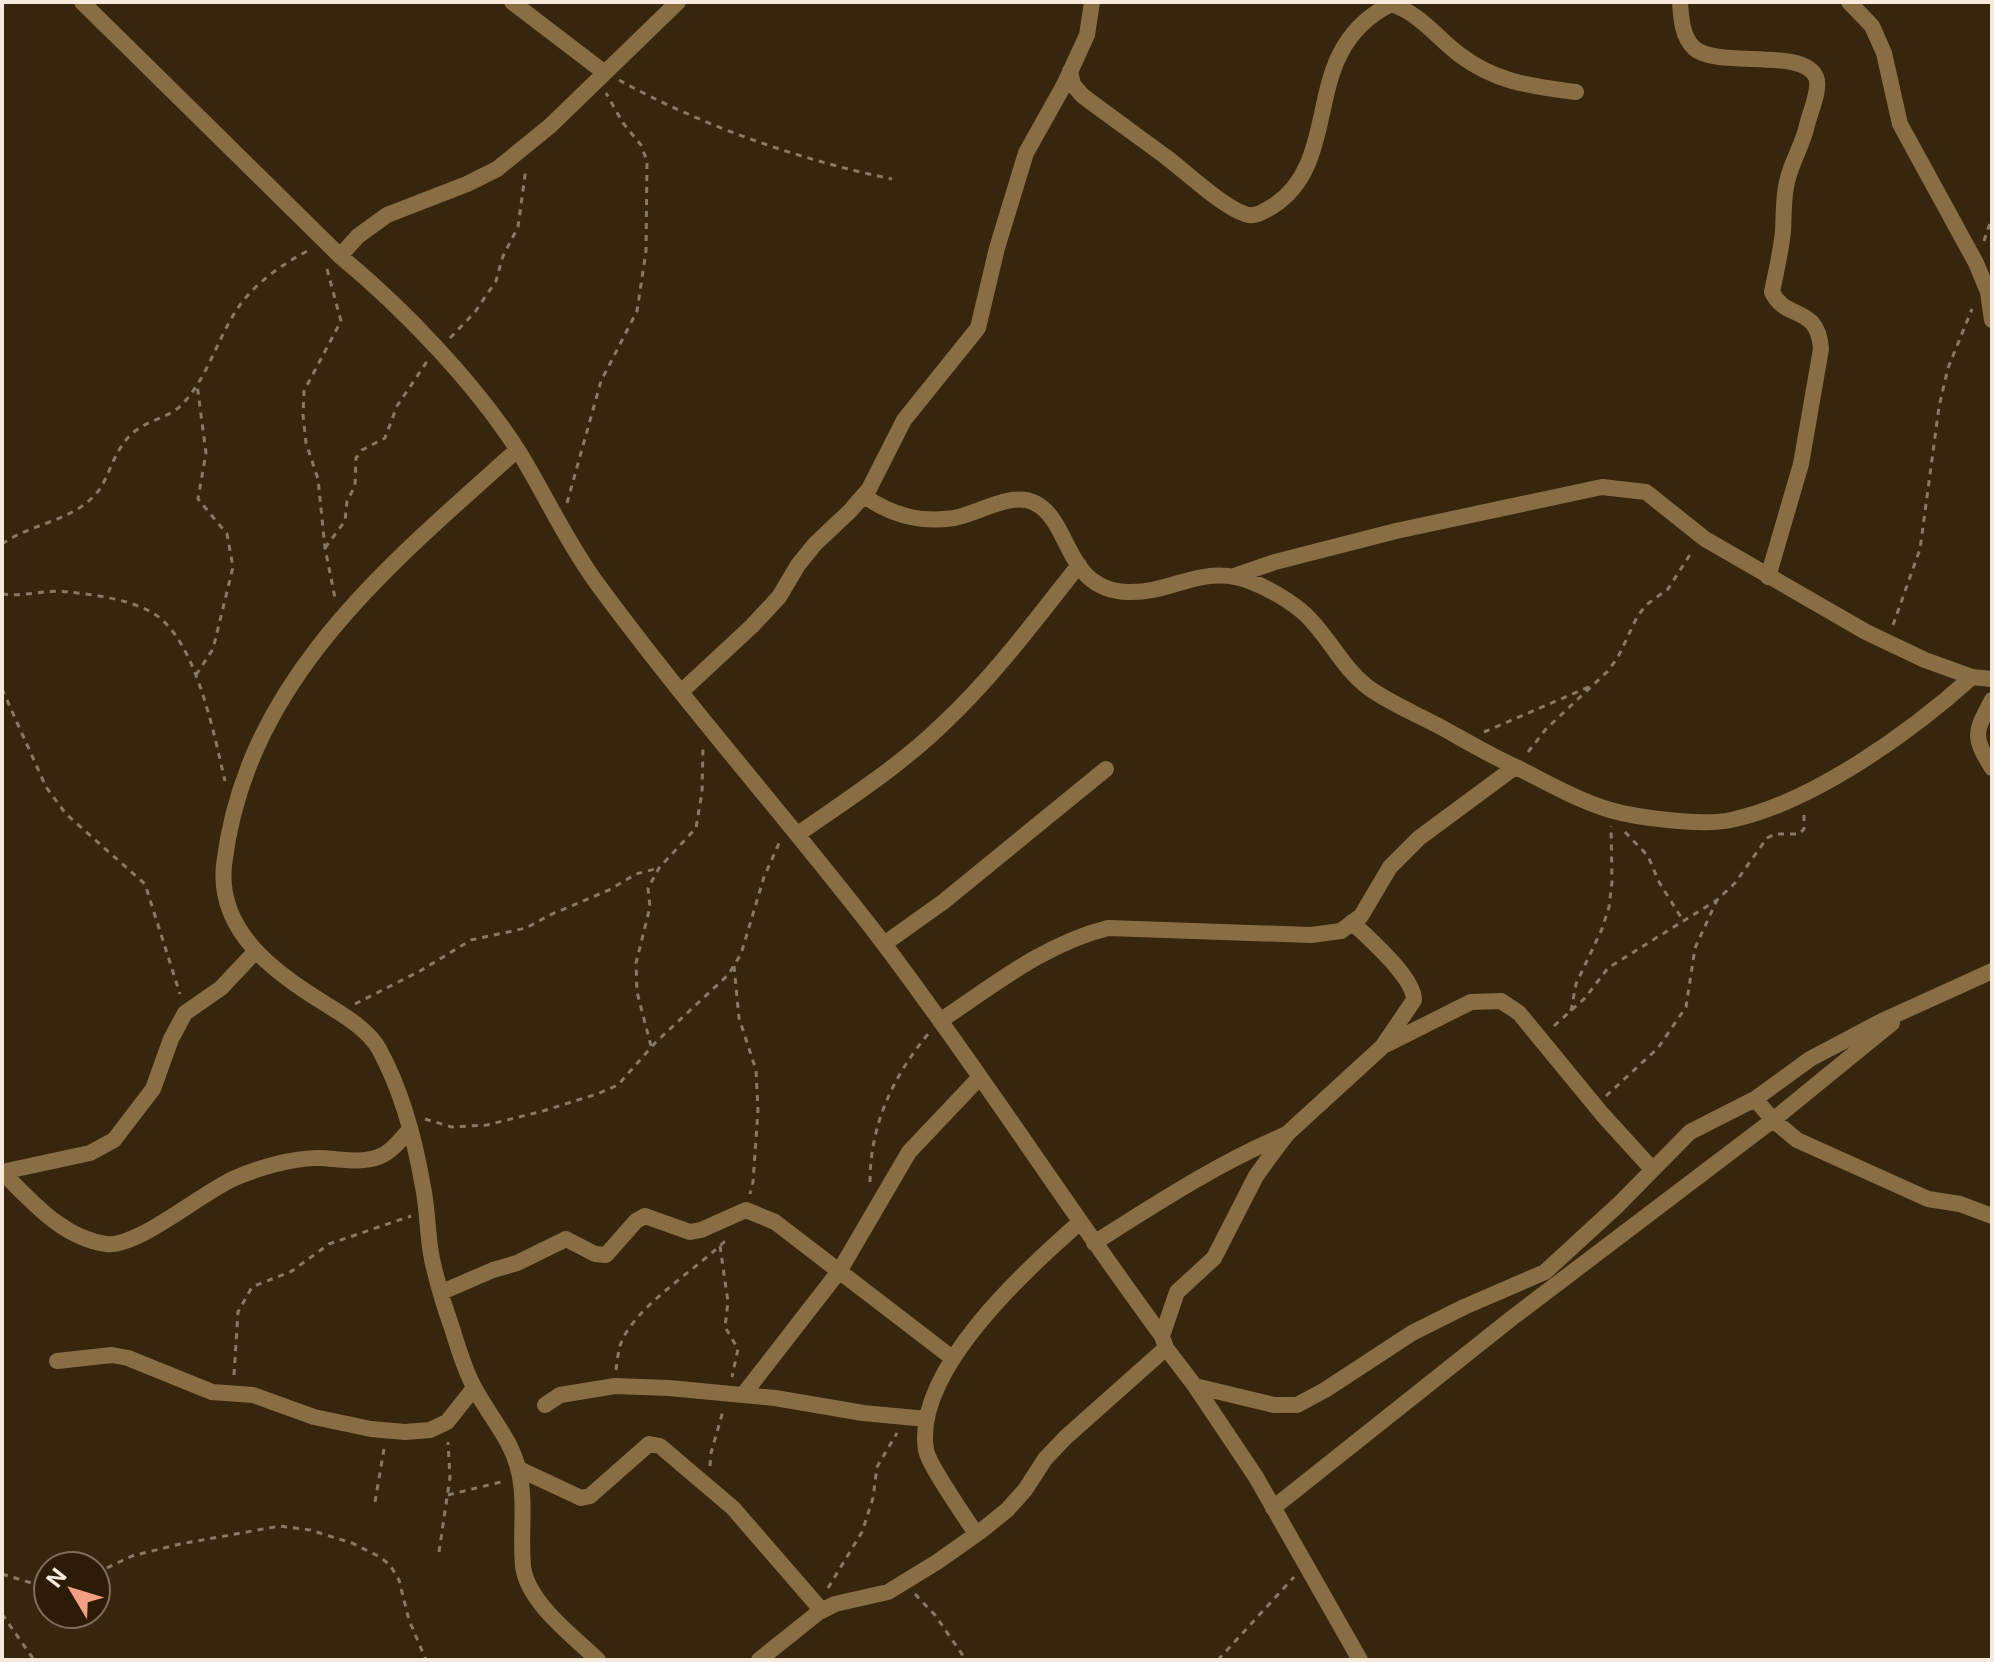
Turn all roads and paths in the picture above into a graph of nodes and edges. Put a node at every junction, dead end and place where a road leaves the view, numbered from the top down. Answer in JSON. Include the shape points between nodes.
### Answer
{"nodes":[{"id":1,"x":82,"y":2,"type":"edge"},
{"id":2,"x":512,"y":2,"type":"edge"},
{"id":3,"x":678,"y":2,"type":"edge"},
{"id":4,"x":1092,"y":2,"type":"edge"},
{"id":5,"x":1680,"y":2,"type":"edge"},
{"id":6,"x":1849,"y":2,"type":"edge"},
{"id":7,"x":1070,"y":71,"type":"junction"},
{"id":8,"x":602,"y":76,"type":"junction"},
{"id":9,"x":1576,"y":92,"type":"dead end"},
{"id":10,"x":535,"y":138,"type":"junction"},
{"id":11,"x":892,"y":179,"type":"dead end"},
{"id":12,"x":320,"y":238,"type":"junction"},
{"id":13,"x":340,"y":256,"type":"junction"},
{"id":14,"x":1984,"y":284,"type":"junction"},
{"id":15,"x":1992,"y":320,"type":"edge"},
{"id":16,"x":436,"y":350,"type":"junction"},
{"id":17,"x":197,"y":384,"type":"junction"},
{"id":18,"x":517,"y":450,"type":"junction"},
{"id":19,"x":864,"y":496,"type":"junction"},
{"id":20,"x":562,"y":525,"type":"junction"},
{"id":21,"x":1700,"y":534,"type":"junction"},
{"id":22,"x":2,"y":544,"type":"edge"},
{"id":23,"x":325,"y":548,"type":"junction"},
{"id":24,"x":1079,"y":565,"type":"junction"},
{"id":25,"x":1234,"y":576,"type":"junction"},
{"id":26,"x":1768,"y":577,"type":"junction"},
{"id":27,"x":2,"y":594,"type":"edge"},
{"id":28,"x":341,"y":617,"type":"junction"},
{"id":29,"x":1887,"y":642,"type":"junction"},
{"id":30,"x":196,"y":675,"type":"junction"},
{"id":31,"x":1972,"y":677,"type":"junction"},
{"id":32,"x":1992,"y":679,"type":"edge"},
{"id":33,"x":1594,"y":684,"type":"junction"},
{"id":34,"x":2,"y":689,"type":"edge"},
{"id":35,"x":682,"y":691,"type":"junction"},
{"id":36,"x":1992,"y":700,"type":"edge"},
{"id":37,"x":706,"y":721,"type":"junction"},
{"id":38,"x":1459,"y":738,"type":"junction"},
{"id":39,"x":1515,"y":767,"type":"junction"},
{"id":40,"x":1992,"y":768,"type":"edge"},
{"id":41,"x":1106,"y":769,"type":"dead end"},
{"id":42,"x":1818,"y":786,"type":"junction"},
{"id":43,"x":233,"y":812,"type":"junction"},
{"id":44,"x":793,"y":827,"type":"junction"},
{"id":45,"x":659,"y":868,"type":"junction"},
{"id":46,"x":1717,"y":900,"type":"junction"},
{"id":47,"x":1352,"y":922,"type":"junction"},
{"id":48,"x":1684,"y":922,"type":"junction"},
{"id":49,"x":884,"y":944,"type":"junction"},
{"id":50,"x":255,"y":952,"type":"junction"},
{"id":51,"x":734,"y":966,"type":"junction"},
{"id":52,"x":1992,"y":971,"type":"edge"},
{"id":53,"x":1910,"y":1007,"type":"junction"},
{"id":54,"x":1571,"y":1011,"type":"junction"},
{"id":55,"x":338,"y":1012,"type":"junction"},
{"id":56,"x":185,"y":1013,"type":"junction"},
{"id":57,"x":940,"y":1021,"type":"junction"},
{"id":58,"x":1542,"y":1038,"type":"junction"},
{"id":59,"x":652,"y":1047,"type":"junction"},
{"id":60,"x":1382,"y":1047,"type":"junction"},
{"id":61,"x":980,"y":1077,"type":"junction"},
{"id":62,"x":1755,"y":1099,"type":"junction"},
{"id":63,"x":1595,"y":1106,"type":"junction"},
{"id":64,"x":1773,"y":1120,"type":"junction"},
{"id":65,"x":408,"y":1122,"type":"junction"},
{"id":66,"x":1288,"y":1133,"type":"junction"},
{"id":67,"x":1652,"y":1169,"type":"junction"},
{"id":68,"x":2,"y":1172,"type":"edge"},
{"id":69,"x":426,"y":1210,"type":"junction"},
{"id":70,"x":746,"y":1210,"type":"junction"},
{"id":71,"x":1992,"y":1216,"type":"edge"},
{"id":72,"x":871,"y":1218,"type":"junction"},
{"id":73,"x":1079,"y":1223,"type":"junction"},
{"id":74,"x":1094,"y":1243,"type":"junction"},
{"id":75,"x":720,"y":1246,"type":"junction"},
{"id":76,"x":840,"y":1270,"type":"junction"},
{"id":77,"x":442,"y":1292,"type":"junction"},
{"id":78,"x":1164,"y":1342,"type":"junction"},
{"id":79,"x":951,"y":1357,"type":"junction"},
{"id":80,"x":57,"y":1361,"type":"dead end"},
{"id":81,"x":615,"y":1386,"type":"junction"},
{"id":82,"x":1195,"y":1386,"type":"junction"},
{"id":83,"x":474,"y":1388,"type":"junction"},
{"id":84,"x":232,"y":1394,"type":"junction"},
{"id":85,"x":736,"y":1394,"type":"junction"},
{"id":86,"x":545,"y":1405,"type":"dead end"},
{"id":87,"x":909,"y":1417,"type":"junction"},
{"id":88,"x":927,"y":1419,"type":"junction"},
{"id":89,"x":447,"y":1422,"type":"junction"},
{"id":90,"x":392,"y":1431,"type":"junction"},
{"id":91,"x":519,"y":1473,"type":"junction"},
{"id":92,"x":710,"y":1487,"type":"junction"},
{"id":93,"x":448,"y":1495,"type":"junction"},
{"id":94,"x":375,"y":1502,"type":"dead end"},
{"id":95,"x":1273,"y":1508,"type":"junction"},
{"id":96,"x":976,"y":1534,"type":"junction"},
{"id":97,"x":439,"y":1552,"type":"dead end"},
{"id":98,"x":112,"y":1565,"type":"edge"},
{"id":99,"x":1305,"y":1565,"type":"junction"},
{"id":100,"x":2,"y":1574,"type":"edge"},
{"id":101,"x":903,"y":1582,"type":"junction"},
{"id":102,"x":32,"y":1583,"type":"edge"},
{"id":103,"x":818,"y":1609,"type":"junction"},
{"id":104,"x":2,"y":1614,"type":"edge"},
{"id":105,"x":34,"y":1660,"type":"edge"},
{"id":106,"x":426,"y":1660,"type":"edge"},
{"id":107,"x":598,"y":1660,"type":"edge"},
{"id":108,"x":759,"y":1660,"type":"edge"},
{"id":109,"x":966,"y":1660,"type":"edge"},
{"id":110,"x":1218,"y":1660,"type":"edge"},
{"id":111,"x":1360,"y":1660,"type":"edge"}],
"edges":[{"from":1,"to":12,"type":"street"},
{"from":2,"to":8,"type":"street"},
{"from":3,"to":8,"type":"street"},
{"from":4,"to":7,"type":"street","via":[[1087,35]]},
{"from":5,"to":26,"type":"street","via":[[1681,21],[1696,51],[1781,60],[1816,75],[1805,135],[1786,185],[1772,292],[1781,304],[1811,320],[1820,332],[1821,349],[1801,464]]},
{"from":6,"to":14,"type":"street","via":[[1872,26],[1884,53],[1900,124]]},
{"from":7,"to":9,"type":"street","via":[[1083,96],[1246,215],[1259,214],[1282,199],[1302,173],[1318,140],[1341,52],[1375,12],[1391,4],[1407,9],[1479,69],[1512,83]]},
{"from":7,"to":19,"type":"street","via":[[1026,153],[978,328],[904,420]]},
{"from":8,"to":10,"type":"street"},
{"from":8,"to":11,"type":"path","via":[[788,152]]},
{"from":8,"to":20,"type":"path","via":[[647,161],[646,251],[637,311],[601,381]]},
{"from":10,"to":13,"type":"street","via":[[497,169],[387,215]]},
{"from":10,"to":16,"type":"path","via":[[518,227],[496,281],[458,331]]},
{"from":12,"to":13,"type":"street"},
{"from":12,"to":17,"type":"path","via":[[240,304]]},
{"from":12,"to":23,"type":"path","via":[[341,321],[304,391],[303,415],[318,479]]},
{"from":13,"to":16,"type":"street"},
{"from":14,"to":15,"type":"street"},
{"from":14,"to":29,"type":"path","via":[[1948,368],[1920,549]]},
{"from":16,"to":18,"type":"street","via":[[470,385]]},
{"from":16,"to":23,"type":"path","via":[[397,406],[385,438],[356,458],[345,521]]},
{"from":17,"to":22,"type":"path","via":[[168,416],[145,424],[118,448],[91,500]]},
{"from":17,"to":30,"type":"path","via":[[206,453],[198,499],[227,534],[233,567],[213,649]]},
{"from":18,"to":20,"type":"street"},
{"from":18,"to":28,"type":"street"},
{"from":19,"to":24,"type":"street","via":[[914,519],[954,518],[1003,502],[1029,500],[1045,508]]},
{"from":19,"to":35,"type":"street","via":[[815,544],[752,626]]},
{"from":20,"to":35,"type":"street","via":[[594,579]]},
{"from":21,"to":25,"type":"street","via":[[1646,492],[1602,487],[1396,531]]},
{"from":21,"to":26,"type":"street"},
{"from":21,"to":33,"type":"path","via":[[1668,589],[1646,605],[1618,657]]},
{"from":23,"to":28,"type":"path"},
{"from":24,"to":25,"type":"street","via":[[1100,586],[1126,592],[1201,575]]},
{"from":24,"to":44,"type":"street","via":[[1010,652],[942,725],[879,778]]},
{"from":25,"to":38,"type":"street","via":[[1254,582],[1307,616],[1353,676],[1375,692]]},
{"from":26,"to":29,"type":"street"},
{"from":27,"to":30,"type":"path","via":[[67,592],[131,603],[168,625]]},
{"from":28,"to":43,"type":"street","via":[[303,664],[269,720]]},
{"from":29,"to":31,"type":"street"},
{"from":30,"to":43,"type":"path"},
{"from":31,"to":32,"type":"street"},
{"from":31,"to":42,"type":"street","via":[[1940,706]]},
{"from":33,"to":38,"type":"path","via":[[1494,729]]},
{"from":33,"to":39,"type":"path"},
{"from":34,"to":56,"type":"path","via":[[46,787],[66,814],[145,884]]},
{"from":35,"to":37,"type":"street"},
{"from":36,"to":40,"type":"street","via":[[1977,730]]},
{"from":37,"to":44,"type":"street"},
{"from":37,"to":45,"type":"path","via":[[696,828]]},
{"from":38,"to":39,"type":"street"},
{"from":39,"to":42,"type":"street","via":[[1610,810],[1671,820],[1728,820],[1770,809]]},
{"from":39,"to":47,"type":"street","via":[[1419,838],[1390,867]]},
{"from":41,"to":49,"type":"street"},
{"from":42,"to":46,"type":"path","via":[[1804,814],[1804,829],[1767,838]]},
{"from":43,"to":50,"type":"street","via":[[223,869],[226,898]]},
{"from":44,"to":49,"type":"street"},
{"from":44,"to":51,"type":"path","via":[[764,877]]},
{"from":45,"to":55,"type":"path","via":[[526,928],[471,940]]},
{"from":45,"to":59,"type":"path","via":[[650,881],[650,907],[636,963],[638,1002]]},
{"from":46,"to":48,"type":"path"},
{"from":46,"to":63,"type":"path","via":[[1695,948],[1686,1007],[1658,1048]]},
{"from":47,"to":57,"type":"street","via":[[1341,931],[1311,935],[1108,928],[1080,935],[1029,960]]},
{"from":47,"to":60,"type":"street","via":[[1414,992],[1409,1009]]},
{"from":48,"to":54,"type":"path","via":[[1608,968]]},
{"from":48,"to":54,"type":"path","via":[[1648,856],[1610,818],[1609,907],[1576,984]]},
{"from":49,"to":57,"type":"street"},
{"from":50,"to":55,"type":"street"},
{"from":50,"to":56,"type":"street","via":[[221,988]]},
{"from":51,"to":59,"type":"path"},
{"from":51,"to":70,"type":"path","via":[[739,1018],[756,1070],[758,1110]]},
{"from":52,"to":53,"type":"street"},
{"from":53,"to":62,"type":"street","via":[[1810,1059]]},
{"from":53,"to":64,"type":"street"},
{"from":54,"to":58,"type":"path"},
{"from":55,"to":65,"type":"street","via":[[378,1046]]},
{"from":56,"to":68,"type":"street","via":[[153,1089],[114,1140],[90,1153]]},
{"from":57,"to":61,"type":"street"},
{"from":57,"to":72,"type":"path","via":[[906,1063],[880,1115],[870,1167]]},
{"from":58,"to":60,"type":"street","via":[[1501,1001],[1471,1002]]},
{"from":58,"to":63,"type":"street"},
{"from":59,"to":65,"type":"path","via":[[618,1085],[543,1111],[487,1125]]},
{"from":60,"to":66,"type":"street"},
{"from":61,"to":72,"type":"street","via":[[909,1152]]},
{"from":61,"to":73,"type":"street"},
{"from":62,"to":64,"type":"street"},
{"from":62,"to":67,"type":"street","via":[[1690,1132]]},
{"from":63,"to":67,"type":"street"},
{"from":64,"to":71,"type":"street","via":[[1797,1140],[1893,1185]]},
{"from":64,"to":95,"type":"street"},
{"from":65,"to":68,"type":"street","via":[[381,1157],[315,1158],[237,1177],[155,1228],[109,1245],[67,1230]]},
{"from":65,"to":69,"type":"street"},
{"from":66,"to":74,"type":"street","via":[[1193,1180]]},
{"from":66,"to":78,"type":"street","via":[[1256,1176],[1214,1258],[1177,1292]]},
{"from":67,"to":82,"type":"street","via":[[1545,1272],[1412,1333],[1297,1405],[1274,1405]]},
{"from":69,"to":77,"type":"street"},
{"from":69,"to":84,"type":"path","via":[[329,1244],[292,1271],[252,1287],[238,1312]]},
{"from":70,"to":75,"type":"path"},
{"from":70,"to":76,"type":"street","via":[[775,1222]]},
{"from":70,"to":77,"type":"street","via":[[690,1232],[645,1216],[606,1255],[566,1239]]},
{"from":72,"to":76,"type":"street"},
{"from":73,"to":74,"type":"street"},
{"from":73,"to":79,"type":"street","via":[[1041,1256]]},
{"from":74,"to":78,"type":"street"},
{"from":75,"to":81,"type":"path","via":[[627,1331]]},
{"from":75,"to":85,"type":"path","via":[[728,1302],[725,1327],[738,1349]]},
{"from":76,"to":79,"type":"street"},
{"from":76,"to":85,"type":"street"},
{"from":77,"to":83,"type":"street"},
{"from":78,"to":82,"type":"street"},
{"from":78,"to":96,"type":"street","via":[[1045,1459],[1007,1510]]},
{"from":79,"to":88,"type":"street"},
{"from":80,"to":84,"type":"street","via":[[128,1358],[196,1387]]},
{"from":81,"to":85,"type":"street"},
{"from":81,"to":86,"type":"street","via":[[560,1395]]},
{"from":82,"to":95,"type":"street"},
{"from":83,"to":89,"type":"street"},
{"from":83,"to":91,"type":"street","via":[[502,1429]]},
{"from":84,"to":90,"type":"street"},
{"from":85,"to":87,"type":"street"},
{"from":85,"to":92,"type":"path","via":[[711,1453]]},
{"from":87,"to":88,"type":"street"},
{"from":87,"to":103,"type":"path","via":[[877,1467],[869,1516]]},
{"from":88,"to":96,"type":"street","via":[[926,1451]]},
{"from":89,"to":90,"type":"street","via":[[430,1430]]},
{"from":89,"to":93,"type":"path"},
{"from":90,"to":94,"type":"path"},
{"from":91,"to":92,"type":"street","via":[[581,1498],[590,1496],[649,1444],[660,1446]]},
{"from":91,"to":93,"type":"path"},
{"from":91,"to":107,"type":"street","via":[[523,1567],[529,1586]]},
{"from":92,"to":103,"type":"street"},
{"from":93,"to":97,"type":"path"},
{"from":95,"to":99,"type":"street"},
{"from":96,"to":101,"type":"street"},
{"from":98,"to":106,"type":"path","via":[[188,1542],[280,1526],[310,1530],[352,1543],[390,1565]]},
{"from":99,"to":110,"type":"path"},
{"from":99,"to":111,"type":"street"},
{"from":100,"to":102,"type":"path"},
{"from":101,"to":103,"type":"street","via":[[875,1596]]},
{"from":101,"to":109,"type":"path","via":[[935,1615]]},
{"from":103,"to":108,"type":"street"},
{"from":104,"to":105,"type":"path"}]}
